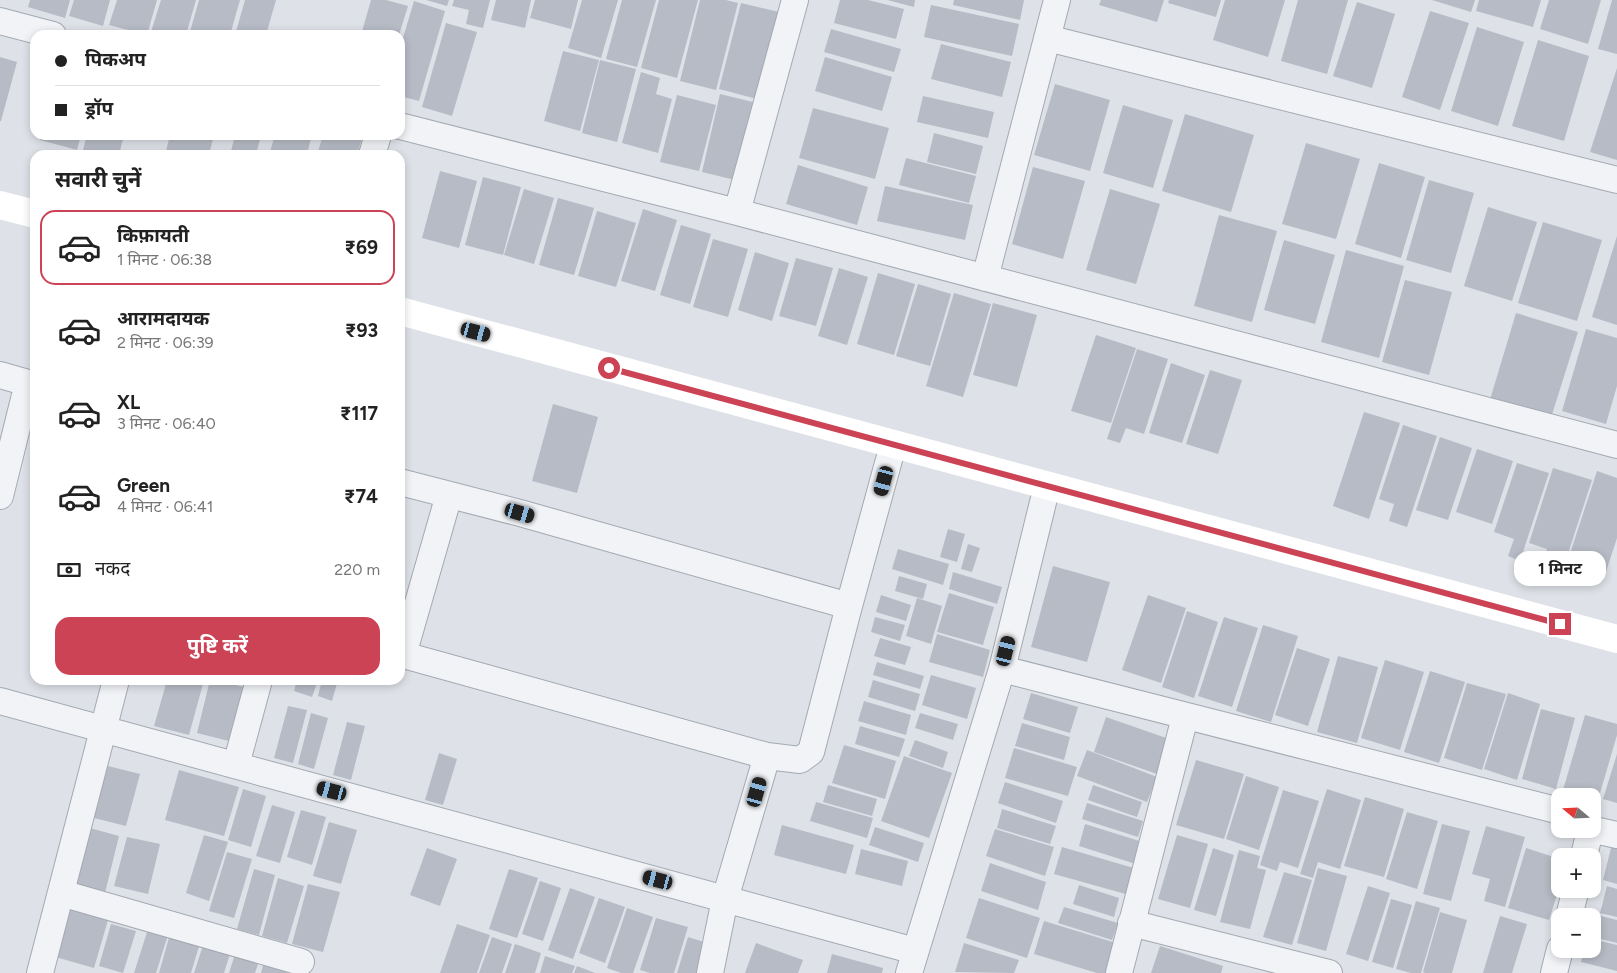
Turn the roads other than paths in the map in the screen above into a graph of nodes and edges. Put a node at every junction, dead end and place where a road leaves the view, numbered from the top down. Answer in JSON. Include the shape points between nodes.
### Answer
{"nodes":[{"id":1,"x":795,"y":0,"type":"edge"},
{"id":2,"x":1057,"y":0,"type":"edge"},
{"id":3,"x":0,"y":21,"type":"edge"},
{"id":4,"x":34,"y":30,"type":"edge"},
{"id":5,"x":1047,"y":38,"type":"junction"},
{"id":6,"x":405,"y":127,"type":"edge"},
{"id":7,"x":1617,"y":180,"type":"edge"},
{"id":8,"x":0,"y":205,"type":"edge"},
{"id":9,"x":737,"y":212,"type":"junction"},
{"id":10,"x":30,"y":213,"type":"edge"},
{"id":11,"x":985,"y":278,"type":"junction"},
{"id":12,"x":405,"y":312,"type":"edge"},
{"id":13,"x":0,"y":375,"type":"edge"},
{"id":14,"x":30,"y":383,"type":"edge"},
{"id":15,"x":30,"y":391,"type":"edge"},
{"id":16,"x":893,"y":445,"type":"junction"},
{"id":17,"x":1617,"y":445,"type":"edge"},
{"id":18,"x":405,"y":483,"type":"edge"},
{"id":19,"x":1047,"y":486,"type":"junction"},
{"id":20,"x":449,"y":495,"type":"junction"},
{"id":21,"x":0,"y":496,"type":"edge"},
{"id":22,"x":849,"y":606,"type":"junction"},
{"id":23,"x":1617,"y":639,"type":"edge"},
{"id":24,"x":405,"y":644,"type":"edge"},
{"id":25,"x":405,"y":655,"type":"edge"},
{"id":26,"x":1002,"y":669,"type":"junction"},
{"id":27,"x":115,"y":685,"type":"edge"},
{"id":28,"x":258,"y":685,"type":"edge"},
{"id":29,"x":0,"y":701,"type":"edge"},
{"id":30,"x":1185,"y":717,"type":"junction"},
{"id":31,"x":103,"y":729,"type":"junction"},
{"id":32,"x":767,"y":756,"type":"junction"},
{"id":33,"x":236,"y":765,"type":"junction"},
{"id":34,"x":1551,"y":809,"type":"edge"},
{"id":35,"x":1601,"y":831,"type":"edge"},
{"id":36,"x":1617,"y":835,"type":"edge"},
{"id":37,"x":61,"y":893,"type":"junction"},
{"id":38,"x":725,"y":899,"type":"junction"},
{"id":39,"x":1132,"y":924,"type":"junction"},
{"id":40,"x":1558,"y":958,"type":"edge"},
{"id":41,"x":301,"y":962,"type":"dead end"},
{"id":42,"x":912,"y":962,"type":"edge"},
{"id":43,"x":1323,"y":972,"type":"edge"},
{"id":44,"x":40,"y":973,"type":"edge"},
{"id":45,"x":710,"y":973,"type":"edge"},
{"id":46,"x":1119,"y":973,"type":"edge"},
{"id":47,"x":1554,"y":973,"type":"edge"}],
"edges":[{"from":1,"to":9,"type":"street"},
{"from":2,"to":5,"type":"street"},
{"from":3,"to":4,"type":"street"},
{"from":5,"to":7,"type":"street"},
{"from":5,"to":11,"type":"street"},
{"from":6,"to":9,"type":"street"},
{"from":8,"to":10,"type":"street"},
{"from":9,"to":11,"type":"street"},
{"from":11,"to":17,"type":"street"},
{"from":12,"to":16,"type":"street"},
{"from":13,"to":14,"type":"street"},
{"from":15,"to":21,"type":"street"},
{"from":16,"to":19,"type":"street"},
{"from":16,"to":22,"type":"street"},
{"from":18,"to":20,"type":"street"},
{"from":19,"to":23,"type":"street"},
{"from":19,"to":26,"type":"street"},
{"from":20,"to":22,"type":"street"},
{"from":20,"to":24,"type":"street"},
{"from":22,"to":32,"type":"street","via":[[811,752],[800,760]]},
{"from":25,"to":32,"type":"street"},
{"from":26,"to":30,"type":"street"},
{"from":26,"to":42,"type":"street"},
{"from":27,"to":31,"type":"street"},
{"from":28,"to":33,"type":"street"},
{"from":29,"to":31,"type":"street"},
{"from":30,"to":34,"type":"street"},
{"from":30,"to":39,"type":"street"},
{"from":31,"to":33,"type":"street"},
{"from":31,"to":37,"type":"street"},
{"from":32,"to":38,"type":"street"},
{"from":33,"to":38,"type":"street"},
{"from":35,"to":36,"type":"street"},
{"from":37,"to":41,"type":"street"},
{"from":37,"to":44,"type":"street"},
{"from":38,"to":42,"type":"street"},
{"from":38,"to":45,"type":"street"},
{"from":39,"to":43,"type":"street"},
{"from":39,"to":46,"type":"street"},
{"from":40,"to":47,"type":"street"}]}
